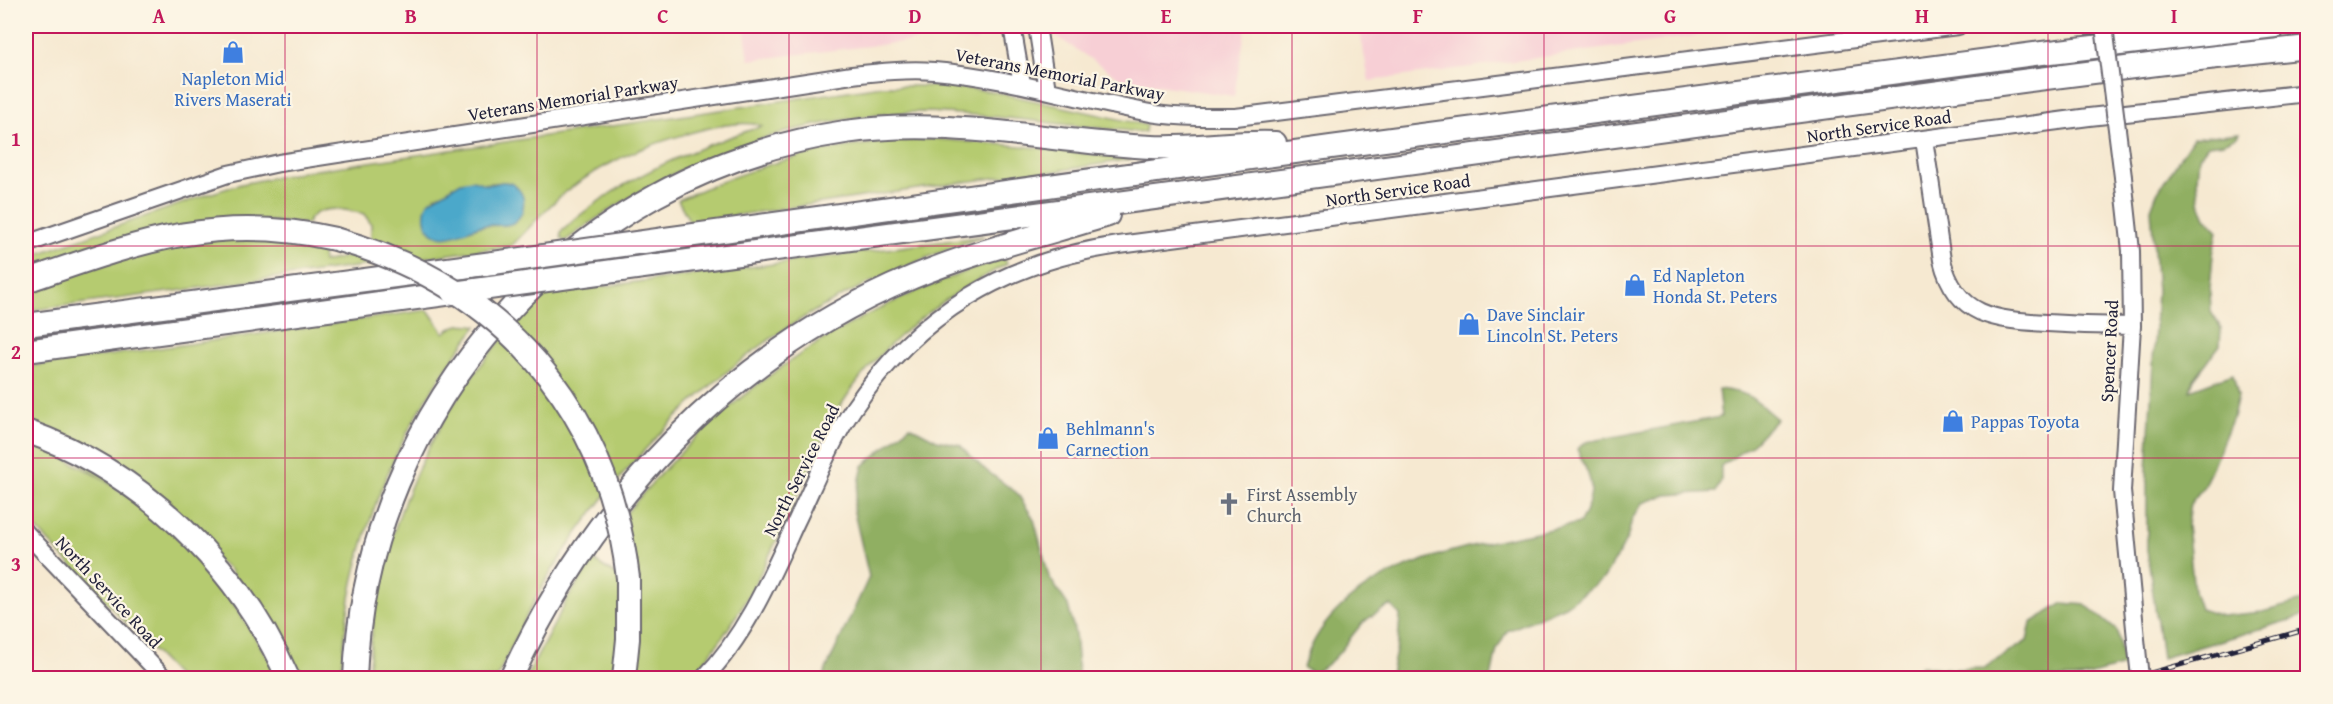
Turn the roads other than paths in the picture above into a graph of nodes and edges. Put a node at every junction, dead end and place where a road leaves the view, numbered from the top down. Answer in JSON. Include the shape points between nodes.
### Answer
{"nodes":[{"id":1,"x":1012,"y":26,"type":"edge"},
{"id":2,"x":1037,"y":26,"type":"edge"},
{"id":3,"x":1854,"y":26,"type":"edge"},
{"id":4,"x":1958,"y":26,"type":"edge"},
{"id":5,"x":2104,"y":26,"type":"edge"},
{"id":6,"x":2275,"y":26,"type":"edge"},
{"id":7,"x":1886,"y":30,"type":"edge"},
{"id":8,"x":1831,"y":42,"type":"junction"},
{"id":9,"x":2307,"y":47,"type":"edge"},
{"id":10,"x":1022,"y":84,"type":"junction"},
{"id":11,"x":1047,"y":90,"type":"junction"},
{"id":12,"x":2307,"y":93,"type":"edge"},
{"id":13,"x":1924,"y":139,"type":"junction"},
{"id":14,"x":1331,"y":147,"type":"junction"},
{"id":15,"x":1176,"y":195,"type":"junction"},
{"id":16,"x":26,"y":244,"type":"edge"},
{"id":17,"x":26,"y":281,"type":"edge"},
{"id":18,"x":26,"y":325,"type":"edge"},
{"id":19,"x":2132,"y":326,"type":"junction"},
{"id":20,"x":26,"y":351,"type":"edge"},
{"id":21,"x":26,"y":430,"type":"edge"},
{"id":22,"x":26,"y":533,"type":"edge"},
{"id":23,"x":164,"y":678,"type":"edge"},
{"id":24,"x":288,"y":678,"type":"edge"},
{"id":25,"x":355,"y":678,"type":"edge"},
{"id":26,"x":512,"y":678,"type":"edge"},
{"id":27,"x":624,"y":678,"type":"edge"},
{"id":28,"x":705,"y":678,"type":"edge"},
{"id":29,"x":2140,"y":678,"type":"edge"}],
"edges":[{"from":1,"to":10,"type":"main road"},
{"from":2,"to":11,"type":"main road"},
{"from":3,"to":8,"type":"main road"},
{"from":4,"to":7,"type":"main road","name":"Veterans Memorial Parkway"},
{"from":5,"to":19,"type":"main road","name":"Spencer Road","bridge":true,"via":[[2131,251]]},
{"from":6,"to":14,"type":"highway"},
{"from":7,"to":8,"type":"main road","name":"Veterans Memorial Parkway"},
{"from":8,"to":11,"type":"main road","name":"Veterans Memorial Parkway","via":[[1236,117],[1147,112]]},
{"from":9,"to":15,"type":"highway","via":[[2039,79]]},
{"from":10,"to":11,"type":"main road","name":"Veterans Memorial Parkway"},
{"from":10,"to":16,"type":"main road","name":"Veterans Memorial Parkway","via":[[932,71],[890,71],[318,156],[228,174]]},
{"from":12,"to":13,"type":"main road","name":"North Service Road"},
{"from":13,"to":19,"type":"main road","via":[[1942,260],[1948,279],[1962,300],[1997,318]]},
{"from":13,"to":28,"type":"main road","name":"North Service Road","via":[[1103,248],[1013,273],[986,286],[920,331],[874,380],[827,457],[747,621]]},
{"from":14,"to":18,"type":"highway","bridge":true},
{"from":14,"to":25,"type":"highway","via":[[1270,143],[1155,148],[966,127],[883,128],[814,138],[753,154],[651,198],[576,247],[544,274],[481,342],[438,403],[402,472],[374,548],[360,622]]},
{"from":15,"to":20,"type":"highway","bridge":true},
{"from":15,"to":26,"type":"highway","via":[[949,263],[867,299],[776,353],[688,426],[609,513],[545,609]]},
{"from":17,"to":27,"type":"highway","bridge":true,"via":[[133,244],[194,231],[233,228],[277,229],[335,239],[408,264],[449,287],[501,326],[539,365],[575,415],[602,470],[619,525],[628,578]]},
{"from":19,"to":29,"type":"main road","name":"Spencer Road","bridge":true,"via":[[2122,491]]},
{"from":21,"to":24,"type":"highway","via":[[102,467],[170,516],[240,594]]},
{"from":22,"to":23,"type":"main road","name":"North Service Road"}]}
